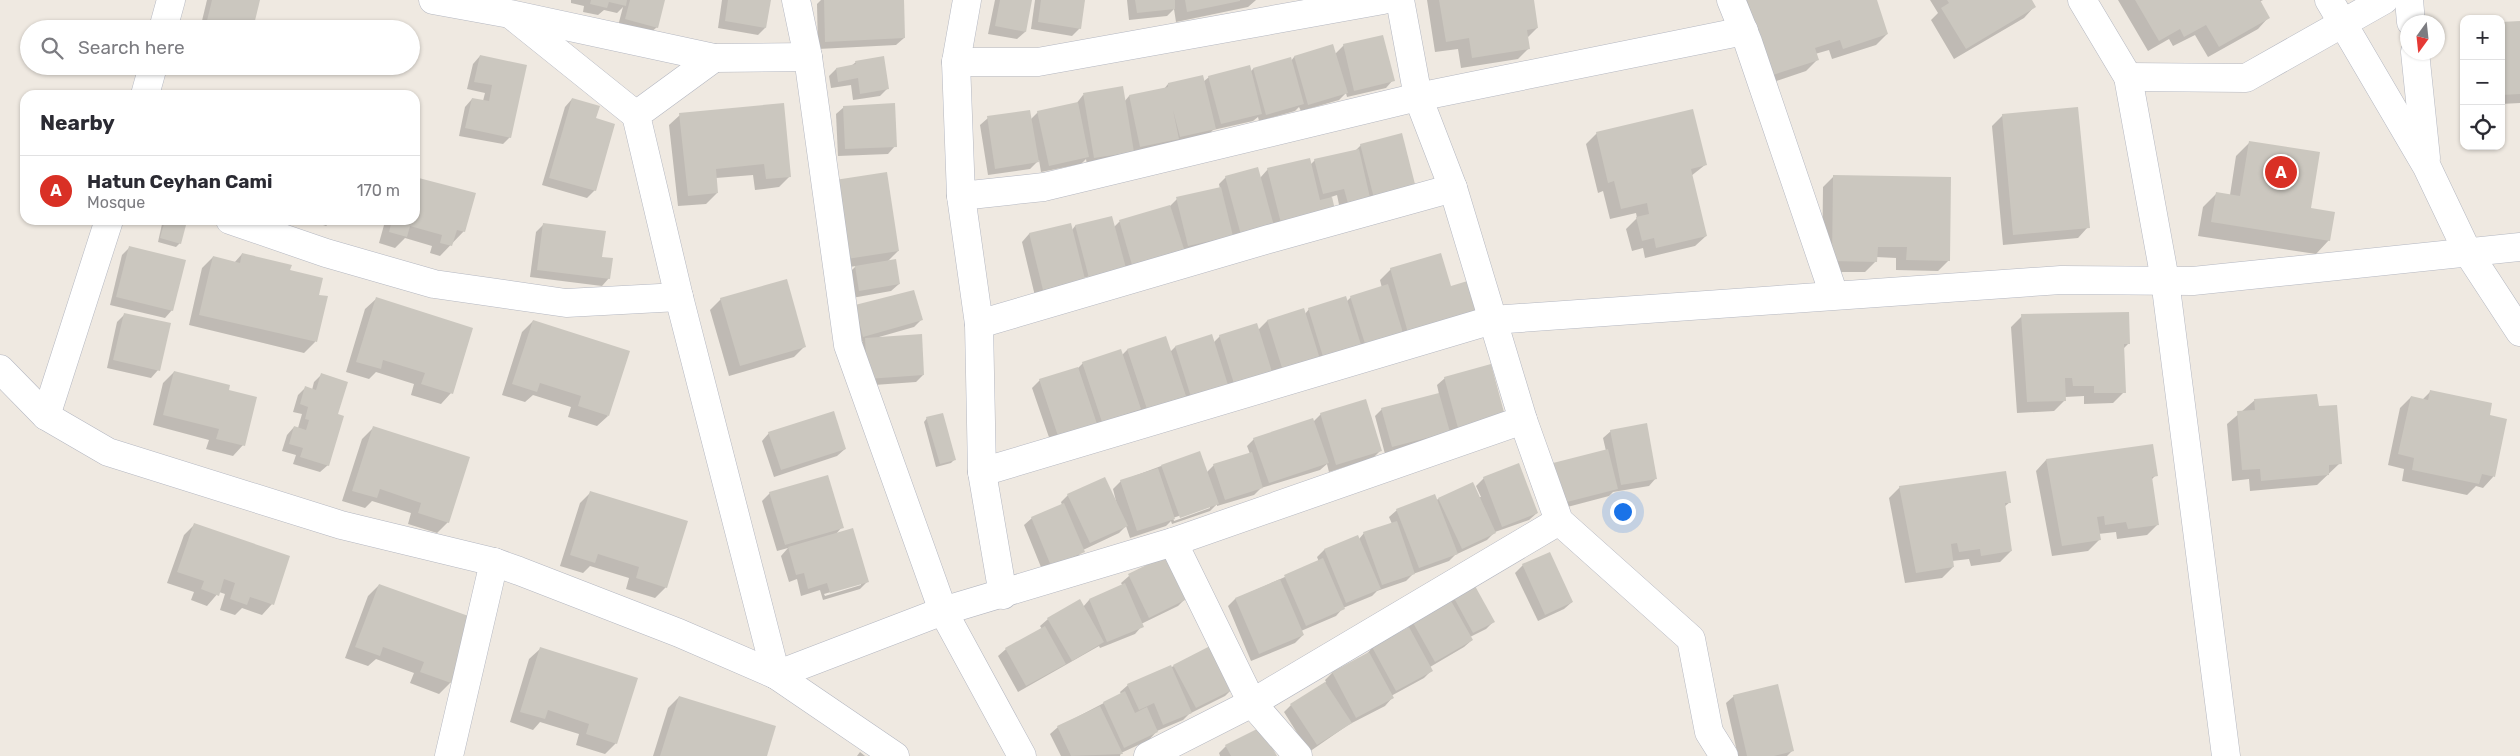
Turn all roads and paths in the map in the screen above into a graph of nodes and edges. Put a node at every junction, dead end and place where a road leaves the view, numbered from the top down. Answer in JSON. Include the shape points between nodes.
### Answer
{"nodes":[{"id":1,"x":171,"y":0,"type":"edge"},
{"id":2,"x":434,"y":0,"type":"edge"},
{"id":3,"x":796,"y":0,"type":"edge"},
{"id":4,"x":966,"y":0,"type":"edge"},
{"id":5,"x":1383,"y":0,"type":"edge"},
{"id":6,"x":1400,"y":0,"type":"edge"},
{"id":7,"x":1731,"y":0,"type":"edge"},
{"id":8,"x":2082,"y":0,"type":"edge"},
{"id":9,"x":2329,"y":0,"type":"edge"},
{"id":10,"x":2384,"y":0,"type":"edge"},
{"id":11,"x":2409,"y":0,"type":"edge"},
{"id":12,"x":510,"y":14,"type":"junction"},
{"id":13,"x":2410,"y":15,"type":"edge"},
{"id":14,"x":165,"y":20,"type":"edge"},
{"id":15,"x":2343,"y":23,"type":"junction"},
{"id":16,"x":1744,"y":31,"type":"junction"},
{"id":17,"x":808,"y":57,"type":"junction"},
{"id":18,"x":714,"y":58,"type":"junction"},
{"id":19,"x":2416,"y":60,"type":"edge"},
{"id":20,"x":956,"y":62,"type":"junction"},
{"id":21,"x":151,"y":75,"type":"edge"},
{"id":22,"x":2128,"y":78,"type":"junction"},
{"id":23,"x":146,"y":90,"type":"edge"},
{"id":24,"x":1418,"y":97,"type":"junction"},
{"id":25,"x":636,"y":115,"type":"junction"},
{"id":26,"x":2427,"y":167,"type":"junction"},
{"id":27,"x":1453,"y":188,"type":"junction"},
{"id":28,"x":961,"y":196,"type":"junction"},
{"id":29,"x":107,"y":225,"type":"edge"},
{"id":30,"x":244,"y":225,"type":"edge"},
{"id":31,"x":2520,"y":247,"type":"edge"},
{"id":32,"x":2467,"y":251,"type":"junction"},
{"id":33,"x":2165,"y":280,"type":"junction"},
{"id":34,"x":1834,"y":295,"type":"junction"},
{"id":35,"x":679,"y":297,"type":"junction"},
{"id":36,"x":1492,"y":320,"type":"junction"},
{"id":37,"x":979,"y":324,"type":"junction"},
{"id":38,"x":2520,"y":332,"type":"edge"},
{"id":39,"x":0,"y":369,"type":"edge"},
{"id":40,"x":46,"y":416,"type":"junction"},
{"id":41,"x":1523,"y":420,"type":"junction"},
{"id":42,"x":982,"y":472,"type":"junction"},
{"id":43,"x":1559,"y":521,"type":"junction"},
{"id":44,"x":1173,"y":542,"type":"junction"},
{"id":45,"x":494,"y":562,"type":"junction"},
{"id":46,"x":1003,"y":595,"type":"junction"},
{"id":47,"x":943,"y":611,"type":"junction"},
{"id":48,"x":776,"y":674,"type":"junction"},
{"id":49,"x":1252,"y":703,"type":"junction"},
{"id":50,"x":449,"y":756,"type":"edge"},
{"id":51,"x":895,"y":756,"type":"edge"},
{"id":52,"x":1022,"y":756,"type":"edge"},
{"id":53,"x":1148,"y":756,"type":"edge"},
{"id":54,"x":1298,"y":756,"type":"edge"},
{"id":55,"x":1724,"y":756,"type":"edge"},
{"id":56,"x":2226,"y":756,"type":"edge"}],
"edges":[{"from":1,"to":14,"type":"street"},
{"from":2,"to":12,"type":"street"},
{"from":3,"to":17,"type":"street"},
{"from":4,"to":20,"type":"street"},
{"from":5,"to":20,"type":"street","via":[[1038,62]]},
{"from":6,"to":24,"type":"street"},
{"from":7,"to":16,"type":"street"},
{"from":8,"to":22,"type":"street"},
{"from":9,"to":15,"type":"street"},
{"from":10,"to":15,"type":"street"},
{"from":11,"to":13,"type":"street"},
{"from":12,"to":18,"type":"street"},
{"from":12,"to":25,"type":"street"},
{"from":15,"to":22,"type":"street","via":[[2246,78]]},
{"from":15,"to":26,"type":"street"},
{"from":16,"to":24,"type":"street"},
{"from":16,"to":34,"type":"street"},
{"from":17,"to":18,"type":"street"},
{"from":17,"to":47,"type":"street","via":[[848,345]]},
{"from":18,"to":25,"type":"street"},
{"from":19,"to":26,"type":"street"},
{"from":20,"to":28,"type":"street"},
{"from":21,"to":23,"type":"street"},
{"from":22,"to":33,"type":"street"},
{"from":24,"to":27,"type":"street"},
{"from":24,"to":28,"type":"street","via":[[1044,187]]},
{"from":25,"to":35,"type":"street"},
{"from":26,"to":32,"type":"street"},
{"from":27,"to":36,"type":"street"},
{"from":27,"to":37,"type":"street"},
{"from":28,"to":37,"type":"street"},
{"from":29,"to":40,"type":"street"},
{"from":30,"to":35,"type":"street","via":[[326,254],[434,284],[566,303]]},
{"from":31,"to":32,"type":"street"},
{"from":32,"to":33,"type":"street","via":[[2193,281]]},
{"from":32,"to":38,"type":"street"},
{"from":33,"to":34,"type":"street","via":[[2061,280]]},
{"from":33,"to":56,"type":"street"},
{"from":34,"to":36,"type":"street"},
{"from":35,"to":48,"type":"street"},
{"from":36,"to":41,"type":"street"},
{"from":36,"to":42,"type":"street"},
{"from":37,"to":42,"type":"street"},
{"from":39,"to":40,"type":"street"},
{"from":40,"to":45,"type":"street","via":[[108,452],[341,525]]},
{"from":41,"to":43,"type":"street"},
{"from":41,"to":44,"type":"street"},
{"from":42,"to":46,"type":"street"},
{"from":43,"to":49,"type":"street"},
{"from":43,"to":55,"type":"street","via":[[1691,639],[1709,732]]},
{"from":44,"to":46,"type":"street"},
{"from":44,"to":49,"type":"street"},
{"from":45,"to":48,"type":"street"},
{"from":45,"to":50,"type":"street"},
{"from":46,"to":47,"type":"street"},
{"from":47,"to":48,"type":"street"},
{"from":47,"to":52,"type":"street"},
{"from":48,"to":51,"type":"street"},
{"from":49,"to":53,"type":"street"},
{"from":49,"to":54,"type":"street"}]}
